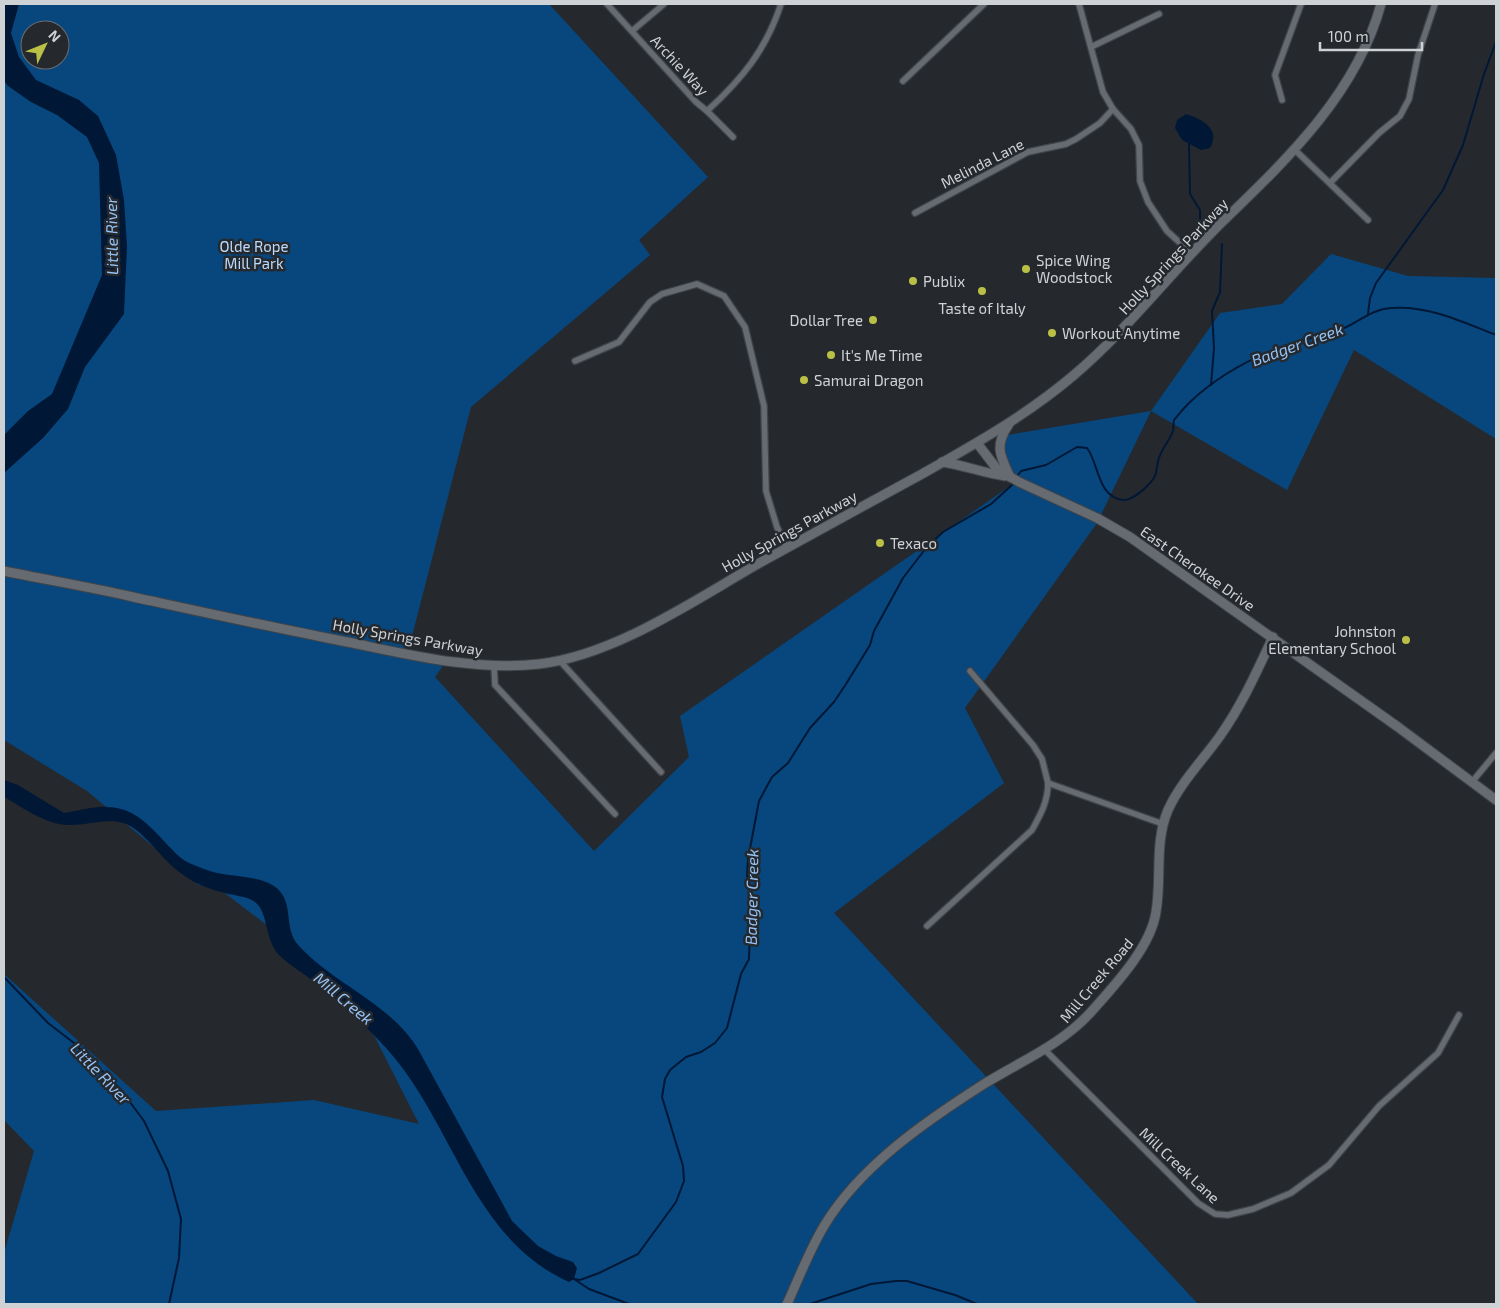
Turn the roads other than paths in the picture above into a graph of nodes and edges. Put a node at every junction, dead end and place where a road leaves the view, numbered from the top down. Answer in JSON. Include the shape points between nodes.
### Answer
{"nodes":[{"id":1,"x":607,"y":4,"type":"edge"},
{"id":2,"x":664,"y":4,"type":"edge"},
{"id":3,"x":781,"y":4,"type":"edge"},
{"id":4,"x":984,"y":4,"type":"edge"},
{"id":5,"x":1079,"y":4,"type":"edge"},
{"id":6,"x":1301,"y":4,"type":"edge"},
{"id":7,"x":1381,"y":4,"type":"edge"},
{"id":8,"x":1435,"y":4,"type":"edge"},
{"id":9,"x":1159,"y":14,"type":"dead end"},
{"id":10,"x":632,"y":31,"type":"junction"},
{"id":11,"x":1091,"y":47,"type":"junction"},
{"id":12,"x":903,"y":81,"type":"dead end"},
{"id":13,"x":1282,"y":100,"type":"dead end"},
{"id":14,"x":1113,"y":109,"type":"junction"},
{"id":15,"x":708,"y":111,"type":"junction"},
{"id":16,"x":733,"y":137,"type":"dead end"},
{"id":17,"x":1295,"y":150,"type":"junction"},
{"id":18,"x":1330,"y":183,"type":"junction"},
{"id":19,"x":915,"y":213,"type":"dead end"},
{"id":20,"x":1368,"y":220,"type":"dead end"},
{"id":21,"x":1191,"y":253,"type":"junction"},
{"id":22,"x":575,"y":361,"type":"dead end"},
{"id":23,"x":1011,"y":422,"type":"junction"},
{"id":24,"x":976,"y":443,"type":"junction"},
{"id":25,"x":942,"y":462,"type":"junction"},
{"id":26,"x":1010,"y":477,"type":"junction"},
{"id":27,"x":787,"y":548,"type":"junction"},
{"id":28,"x":4,"y":570,"type":"edge"},
{"id":29,"x":1273,"y":637,"type":"junction"},
{"id":30,"x":560,"y":661,"type":"junction"},
{"id":31,"x":494,"y":665,"type":"junction"},
{"id":32,"x":970,"y":671,"type":"dead end"},
{"id":33,"x":1496,"y":753,"type":"edge"},
{"id":34,"x":661,"y":772,"type":"dead end"},
{"id":35,"x":1472,"y":782,"type":"junction"},
{"id":36,"x":1048,"y":783,"type":"junction"},
{"id":37,"x":1496,"y":800,"type":"edge"},
{"id":38,"x":615,"y":814,"type":"dead end"},
{"id":39,"x":1163,"y":824,"type":"junction"},
{"id":40,"x":927,"y":926,"type":"dead end"},
{"id":41,"x":1459,"y":1015,"type":"dead end"},
{"id":42,"x":1046,"y":1050,"type":"junction"},
{"id":43,"x":787,"y":1304,"type":"edge"}],
"edges":[{"from":1,"to":10,"type":"street","name":"Archie Way"},
{"from":2,"to":10,"type":"street"},
{"from":3,"to":15,"type":"street","name":"Archie Way","via":[[773,30],[749,66]]},
{"from":4,"to":12,"type":"street"},
{"from":5,"to":11,"type":"street"},
{"from":6,"to":13,"type":"street","via":[[1275,76]]},
{"from":7,"to":17,"type":"main road","name":"Holly Springs Parkway","via":[[1348,80]]},
{"from":8,"to":18,"type":"street","via":[[1418,55],[1409,99],[1400,116]]},
{"from":9,"to":11,"type":"street"},
{"from":10,"to":15,"type":"street","name":"Archie Way","via":[[696,102]]},
{"from":11,"to":14,"type":"street","via":[[1103,92]]},
{"from":14,"to":19,"type":"street","name":"Melinda Lane","via":[[1100,122],[1066,144],[1028,152]]},
{"from":14,"to":21,"type":"street","via":[[1131,129],[1139,145],[1142,188],[1154,214],[1178,244]]},
{"from":15,"to":16,"type":"street"},
{"from":17,"to":18,"type":"street"},
{"from":17,"to":21,"type":"main road","name":"Holly Springs Parkway"},
{"from":18,"to":20,"type":"street"},
{"from":21,"to":23,"type":"main road","name":"Holly Springs Parkway","via":[[1091,360]]},
{"from":22,"to":27,"type":"street","via":[[619,342],[650,302],[662,294],[697,284],[724,296],[745,326],[762,390],[766,490]]},
{"from":23,"to":24,"type":"main road","name":"Holly Springs Parkway"},
{"from":23,"to":26,"type":"main road","via":[[1003,434],[999,452]]},
{"from":24,"to":25,"type":"main road","name":"Holly Springs Parkway"},
{"from":24,"to":26,"type":"main road","name":"East Cherokee Drive","via":[[990,463]]},
{"from":25,"to":26,"type":"main road"},
{"from":25,"to":27,"type":"main road","name":"Holly Springs Parkway"},
{"from":26,"to":29,"type":"main road","name":"East Cherokee Drive","via":[[1098,518]]},
{"from":27,"to":30,"type":"main road","name":"Holly Springs Parkway","via":[[616,642]]},
{"from":28,"to":31,"type":"main road","name":"Holly Springs Parkway","via":[[393,651]]},
{"from":29,"to":35,"type":"main road","name":"East Cherokee Drive"},
{"from":29,"to":39,"type":"main road","name":"Mill Creek Road","via":[[1238,707],[1180,790]]},
{"from":30,"to":31,"type":"main road","name":"Holly Springs Parkway"},
{"from":30,"to":34,"type":"street"},
{"from":31,"to":38,"type":"street","via":[[495,685]]},
{"from":32,"to":36,"type":"street","via":[[1033,746],[1042,759]]},
{"from":33,"to":35,"type":"street"},
{"from":35,"to":37,"type":"main road","name":"East Cherokee Drive"},
{"from":36,"to":39,"type":"street"},
{"from":36,"to":40,"type":"street","via":[[1048,795],[1032,830]]},
{"from":39,"to":42,"type":"main road","name":"Mill Creek Road","via":[[1159,842],[1156,914],[1150,934],[1130,965],[1090,1013],[1072,1032]]},
{"from":41,"to":42,"type":"street","name":"Mill Creek Lane","via":[[1438,1054],[1380,1106],[1328,1165],[1275,1201],[1228,1215],[1215,1214],[1198,1203]]},
{"from":42,"to":43,"type":"main road","name":"Mill Creek Road","via":[[985,1084],[893,1150],[857,1183],[823,1227]]}]}
